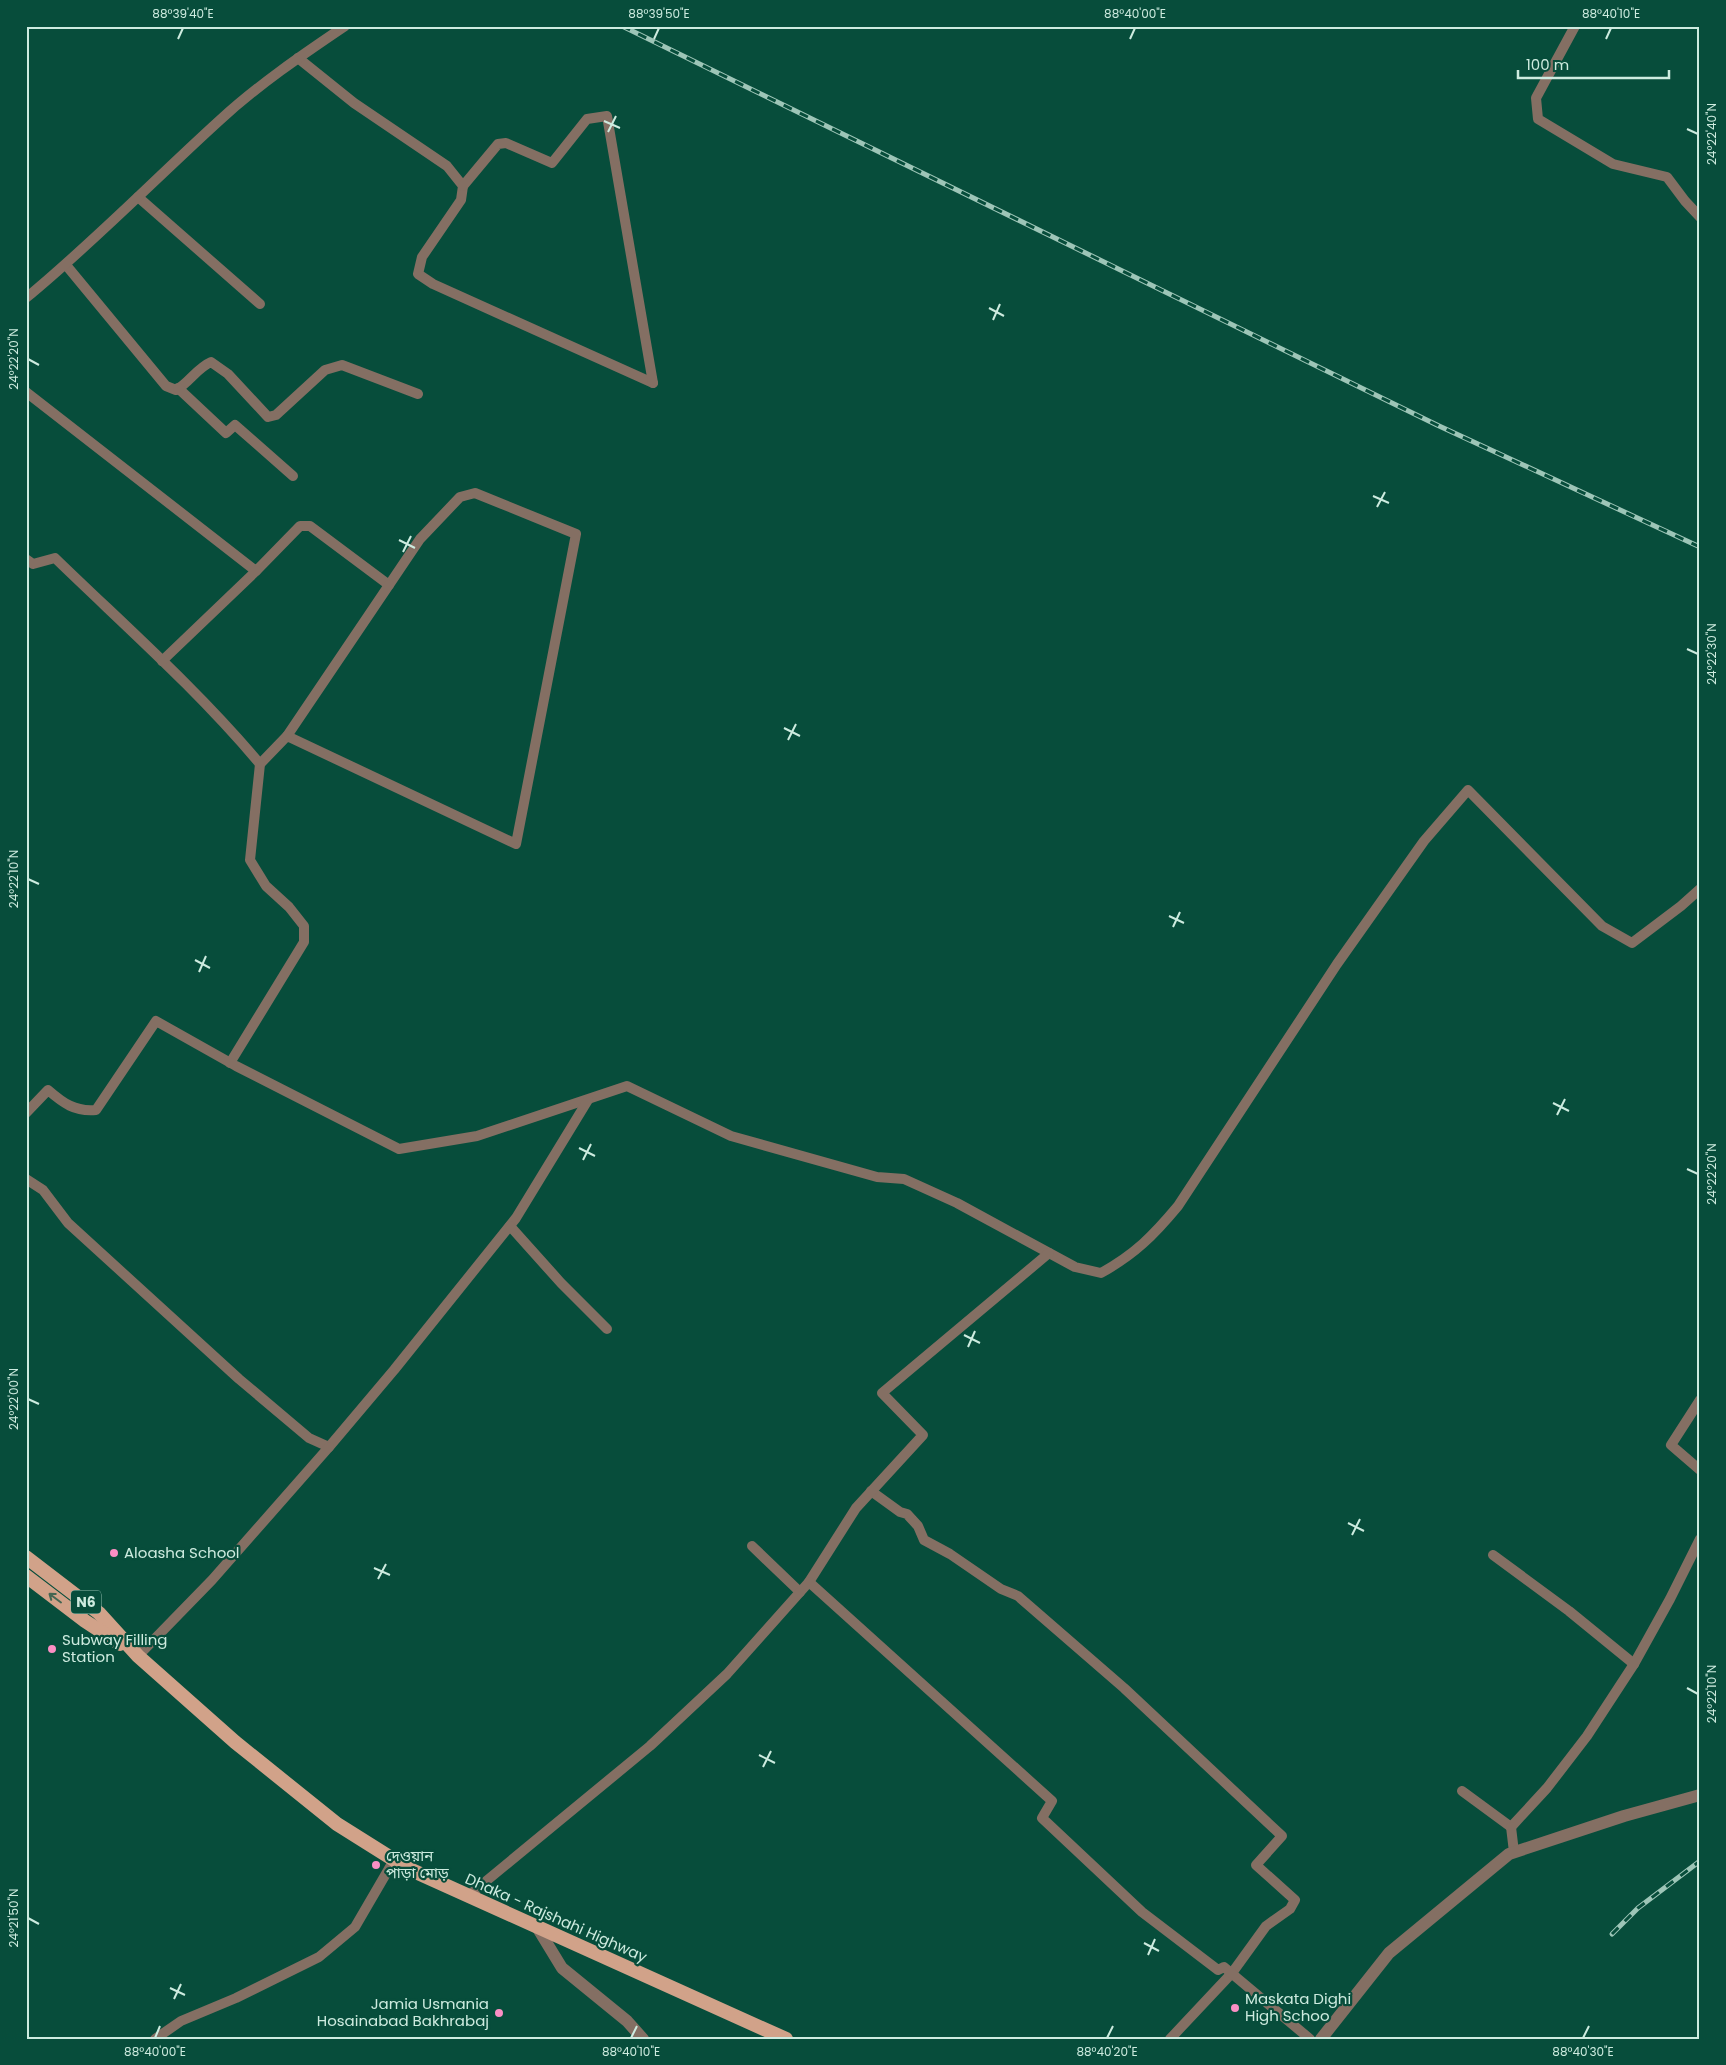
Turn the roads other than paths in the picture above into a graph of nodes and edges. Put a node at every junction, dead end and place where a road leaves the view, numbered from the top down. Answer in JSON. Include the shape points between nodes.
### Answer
{"nodes":[{"id":1,"x":345,"y":26,"type":"edge"},
{"id":2,"x":1575,"y":26,"type":"edge"},
{"id":3,"x":298,"y":58,"type":"junction"},
{"id":4,"x":463,"y":186,"type":"junction"},
{"id":5,"x":138,"y":197,"type":"junction"},
{"id":6,"x":1700,"y":216,"type":"edge"},
{"id":7,"x":66,"y":265,"type":"junction"},
{"id":8,"x":26,"y":298,"type":"edge"},
{"id":9,"x":260,"y":304,"type":"dead end"},
{"id":10,"x":178,"y":388,"type":"junction"},
{"id":11,"x":26,"y":392,"type":"edge"},
{"id":12,"x":418,"y":394,"type":"dead end"},
{"id":13,"x":293,"y":476,"type":"dead end"},
{"id":14,"x":26,"y":559,"type":"edge"},
{"id":15,"x":256,"y":571,"type":"junction"},
{"id":16,"x":389,"y":585,"type":"junction"},
{"id":17,"x":162,"y":661,"type":"junction"},
{"id":18,"x":287,"y":736,"type":"junction"},
{"id":19,"x":260,"y":764,"type":"junction"},
{"id":20,"x":1700,"y":889,"type":"edge"},
{"id":21,"x":230,"y":1063,"type":"junction"},
{"id":22,"x":588,"y":1100,"type":"junction"},
{"id":23,"x":26,"y":1113,"type":"edge"},
{"id":24,"x":26,"y":1179,"type":"edge"},
{"id":25,"x":510,"y":1226,"type":"junction"},
{"id":26,"x":1049,"y":1253,"type":"junction"},
{"id":27,"x":607,"y":1329,"type":"dead end"},
{"id":28,"x":1700,"y":1400,"type":"edge"},
{"id":29,"x":329,"y":1447,"type":"junction"},
{"id":30,"x":1700,"y":1470,"type":"edge"},
{"id":31,"x":871,"y":1491,"type":"junction"},
{"id":32,"x":1700,"y":1539,"type":"edge"},
{"id":33,"x":752,"y":1546,"type":"dead end"},
{"id":34,"x":1493,"y":1556,"type":"dead end"},
{"id":35,"x":26,"y":1557,"type":"edge"},
{"id":36,"x":26,"y":1576,"type":"edge"},
{"id":37,"x":809,"y":1582,"type":"junction"},
{"id":38,"x":800,"y":1592,"type":"junction"},
{"id":39,"x":138,"y":1656,"type":"junction"},
{"id":40,"x":1634,"y":1664,"type":"junction"},
{"id":41,"x":1462,"y":1791,"type":"dead end"},
{"id":42,"x":1700,"y":1795,"type":"edge"},
{"id":43,"x":1511,"y":1827,"type":"junction"},
{"id":44,"x":1514,"y":1852,"type":"junction"},
{"id":45,"x":394,"y":1860,"type":"junction"},
{"id":46,"x":468,"y":1896,"type":"junction"},
{"id":47,"x":537,"y":1927,"type":"junction"},
{"id":48,"x":1232,"y":1973,"type":"junction"},
{"id":49,"x":155,"y":2039,"type":"edge"},
{"id":50,"x":643,"y":2039,"type":"edge"},
{"id":51,"x":786,"y":2039,"type":"edge"},
{"id":52,"x":1170,"y":2039,"type":"edge"},
{"id":53,"x":1310,"y":2039,"type":"edge"},
{"id":54,"x":1321,"y":2039,"type":"edge"}],
"edges":[{"from":1,"to":3,"type":"street"},
{"from":2,"to":6,"type":"street","via":[[1536,98],[1538,119],[1612,164],[1667,177]]},
{"from":3,"to":4,"type":"street","via":[[354,103],[447,166]]},
{"from":3,"to":5,"type":"street","via":[[221,119]]},
{"from":4,"to":4,"type":"street","via":[[498,144],[506,143],[552,163],[587,119],[607,116],[653,383],[433,284],[418,274],[422,257],[461,200]]},
{"from":5,"to":7,"type":"street"},
{"from":5,"to":9,"type":"street"},
{"from":7,"to":8,"type":"street"},
{"from":7,"to":10,"type":"street","via":[[166,386]]},
{"from":10,"to":12,"type":"street","via":[[211,362],[228,374],[268,417],[276,415],[325,370],[342,365]]},
{"from":10,"to":13,"type":"street","via":[[226,433],[235,425]]},
{"from":11,"to":15,"type":"street"},
{"from":14,"to":17,"type":"street","via":[[33,564],[54,558]]},
{"from":15,"to":16,"type":"street","via":[[300,526],[310,526]]},
{"from":15,"to":17,"type":"street"},
{"from":16,"to":18,"type":"street"},
{"from":16,"to":18,"type":"street","via":[[420,539],[460,496],[475,493],[576,534],[516,844]]},
{"from":17,"to":19,"type":"street"},
{"from":18,"to":19,"type":"street"},
{"from":19,"to":21,"type":"street","via":[[250,860],[266,886],[304,926],[304,942]]},
{"from":20,"to":26,"type":"street","via":[[1632,944],[1602,926],[1468,790],[1424,841],[1338,964],[1178,1206],[1156,1232],[1126,1259],[1101,1273],[1074,1267]]},
{"from":21,"to":22,"type":"street","via":[[400,1149],[477,1136]]},
{"from":21,"to":23,"type":"street","via":[[156,1021],[96,1110],[84,1111],[63,1103],[48,1090]]},
{"from":22,"to":25,"type":"street"},
{"from":22,"to":26,"type":"street","via":[[627,1086],[731,1136],[877,1177],[904,1179],[958,1203]]},
{"from":24,"to":29,"type":"street","via":[[43,1190],[68,1223],[239,1380],[309,1438]]},
{"from":25,"to":27,"type":"street"},
{"from":25,"to":29,"type":"street"},
{"from":26,"to":31,"type":"street","via":[[882,1393],[923,1435]]},
{"from":28,"to":30,"type":"street","via":[[1671,1446]]},
{"from":29,"to":39,"type":"street","via":[[212,1580]]},
{"from":31,"to":37,"type":"street","via":[[856,1508]]},
{"from":31,"to":48,"type":"street","via":[[907,1514],[918,1526],[924,1540],[1001,1589],[1018,1596],[1124,1688],[1282,1836],[1256,1865],[1295,1900],[1290,1909],[1266,1926]]},
{"from":32,"to":40,"type":"street"},
{"from":33,"to":38,"type":"street"},
{"from":34,"to":40,"type":"street","via":[[1569,1611]]},
{"from":35,"to":39,"type":"highway","name":"Dhaka - Rajshahi Highway","number":"N6","via":[[99,1613]]},
{"from":39,"to":36,"type":"highway","name":"Dhaka - Rajshahi Highway","number":"N6","one_way":true},
{"from":37,"to":38,"type":"street"},
{"from":37,"to":48,"type":"street","via":[[1052,1801],[1042,1818],[1142,1912],[1218,1970],[1224,1966]]},
{"from":38,"to":46,"type":"street","via":[[727,1674],[650,1746]]},
{"from":39,"to":45,"type":"highway","name":"Dhaka - Rajshahi Highway","number":"N6","via":[[235,1742],[336,1824]]},
{"from":40,"to":43,"type":"street","via":[[1581,1743],[1547,1788]]},
{"from":41,"to":43,"type":"street"},
{"from":42,"to":44,"type":"street"},
{"from":43,"to":44,"type":"street"},
{"from":44,"to":54,"type":"street","via":[[1388,1953]]},
{"from":45,"to":46,"type":"highway","name":"Dhaka - Rajshahi Highway","number":"N6"},
{"from":45,"to":49,"type":"street","via":[[355,1927],[319,1958],[182,2021]]},
{"from":46,"to":47,"type":"highway","name":"Dhaka - Rajshahi Highway","number":"N6"},
{"from":47,"to":50,"type":"street","via":[[562,1968],[628,2021]]},
{"from":47,"to":51,"type":"highway","name":"Dhaka - Rajshahi Highway","number":"N6"},
{"from":48,"to":52,"type":"street"},
{"from":48,"to":53,"type":"street"}]}
